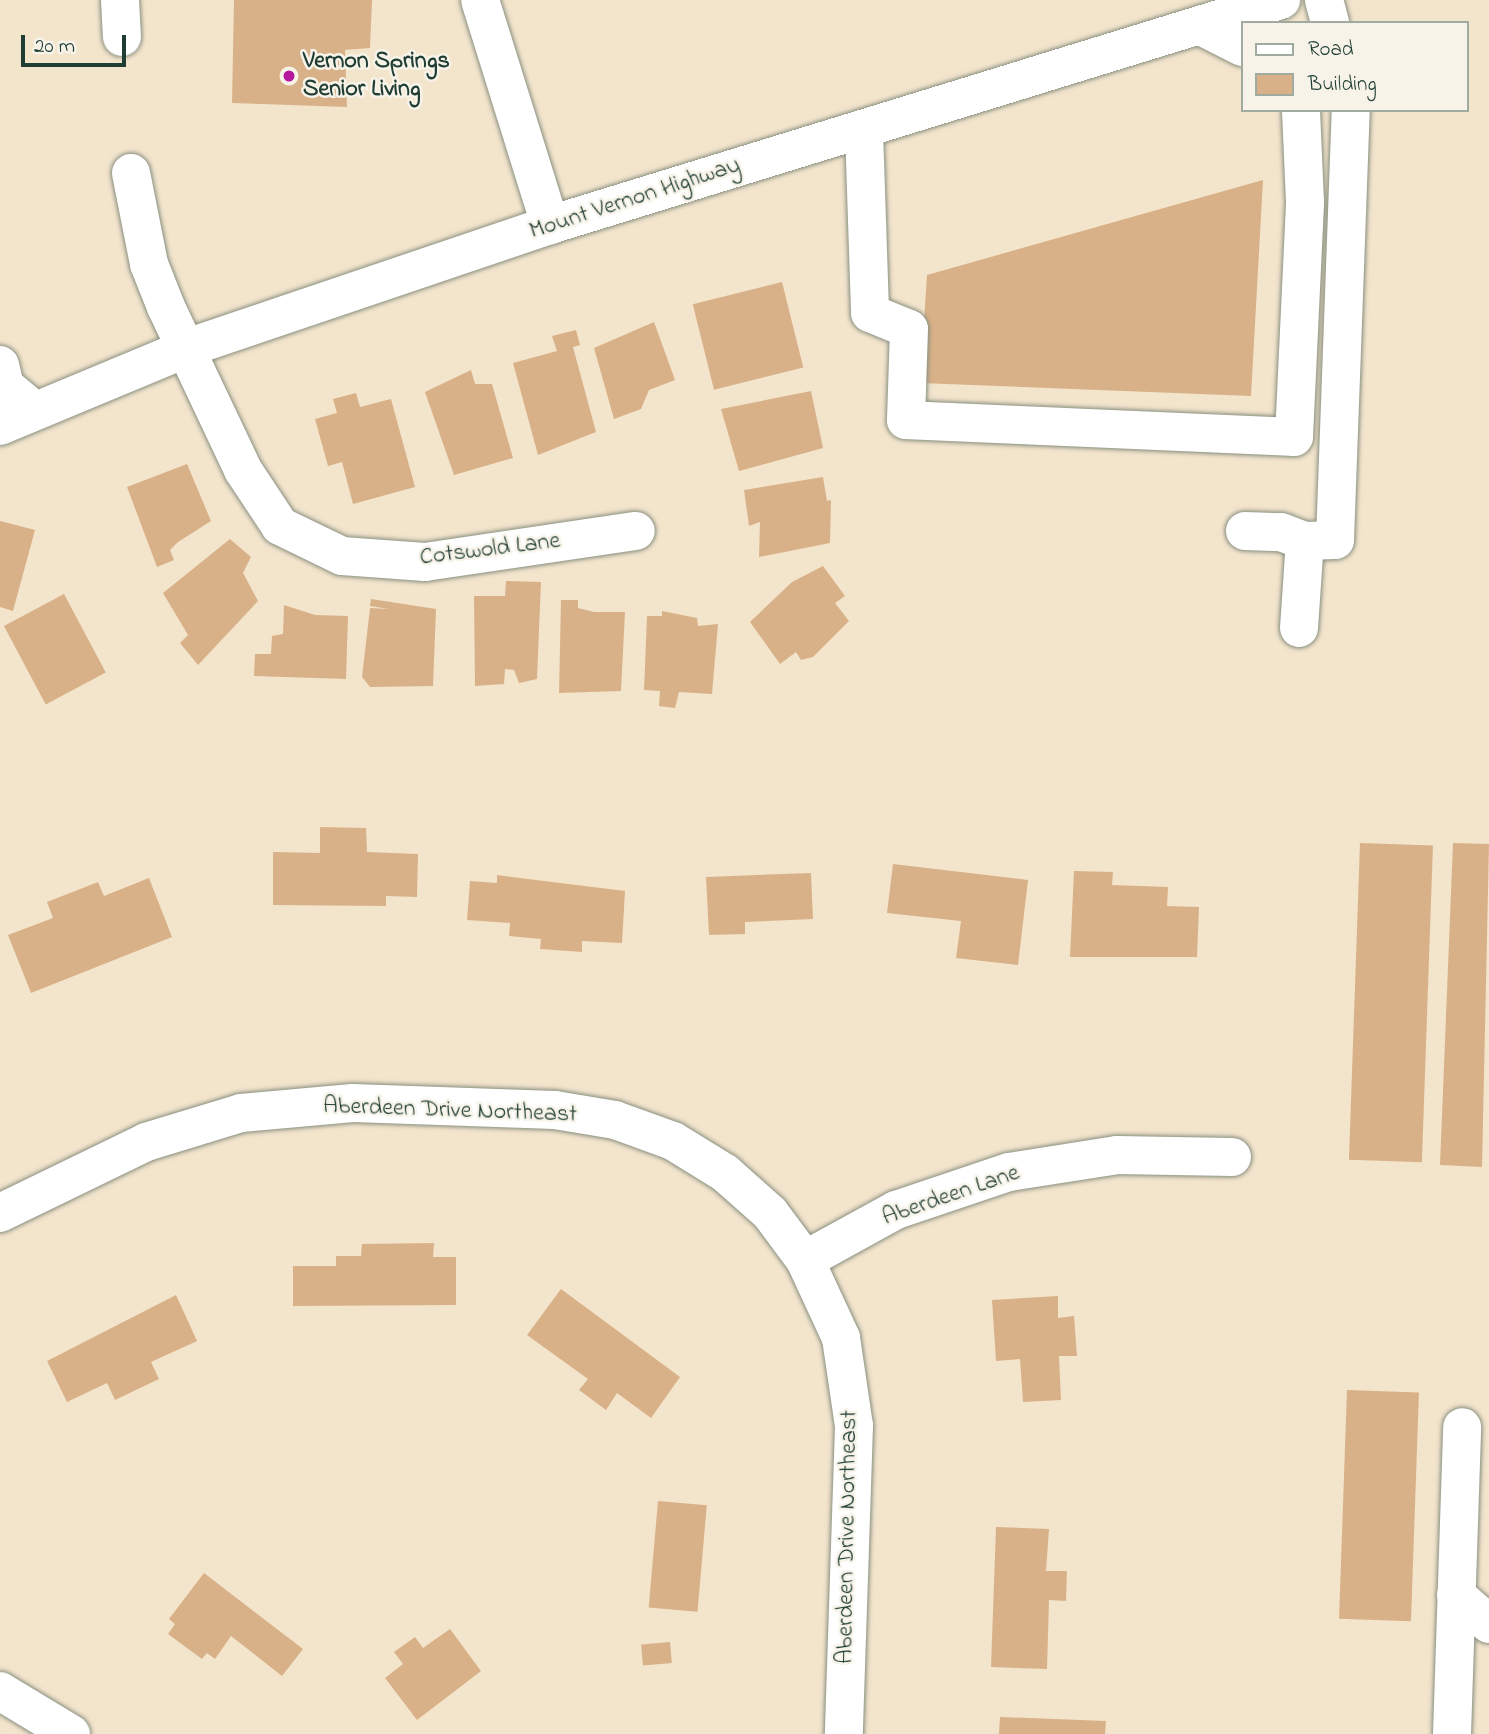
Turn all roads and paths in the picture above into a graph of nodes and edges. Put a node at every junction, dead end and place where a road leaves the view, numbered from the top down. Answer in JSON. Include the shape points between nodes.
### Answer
{"nodes":[{"id":1,"x":480,"y":0,"type":"edge"},
{"id":2,"x":1281,"y":0,"type":"edge"},
{"id":3,"x":1324,"y":0,"type":"edge"},
{"id":4,"x":1329,"y":21,"type":"edge"},
{"id":5,"x":1201,"y":26,"type":"junction"},
{"id":6,"x":1240,"y":46,"type":"edge"},
{"id":7,"x":1301,"y":112,"type":"edge"},
{"id":8,"x":1351,"y":112,"type":"edge"},
{"id":9,"x":864,"y":130,"type":"junction"},
{"id":10,"x":131,"y":173,"type":"dead end"},
{"id":11,"x":550,"y":225,"type":"junction"},
{"id":12,"x":182,"y":338,"type":"junction"},
{"id":13,"x":0,"y":365,"type":"edge"},
{"id":14,"x":34,"y":410,"type":"junction"},
{"id":15,"x":0,"y":426,"type":"edge"},
{"id":16,"x":636,"y":531,"type":"dead end"},
{"id":17,"x":1245,"y":531,"type":"dead end"},
{"id":18,"x":1304,"y":541,"type":"junction"},
{"id":19,"x":1299,"y":628,"type":"dead end"},
{"id":20,"x":1232,"y":1157,"type":"dead end"},
{"id":21,"x":0,"y":1213,"type":"edge"},
{"id":22,"x":805,"y":1260,"type":"junction"},
{"id":23,"x":1462,"y":1427,"type":"dead end"},
{"id":24,"x":1456,"y":1595,"type":"junction"},
{"id":25,"x":1489,"y":1624,"type":"edge"},
{"id":26,"x":0,"y":1691,"type":"edge"},
{"id":27,"x":71,"y":1734,"type":"edge"},
{"id":28,"x":844,"y":1734,"type":"edge"},
{"id":29,"x":1452,"y":1734,"type":"edge"}],
"edges":[{"from":1,"to":11,"type":"street"},
{"from":2,"to":5,"type":"street","name":"Mount Vernon Highway"},
{"from":3,"to":4,"type":"street"},
{"from":5,"to":6,"type":"street"},
{"from":5,"to":9,"type":"street","name":"Mount Vernon Highway"},
{"from":7,"to":9,"type":"street","via":[[1305,202],[1294,437],[906,420],[909,329],[870,313]]},
{"from":8,"to":18,"type":"street","via":[[1335,540]]},
{"from":9,"to":11,"type":"street","name":"Mount Vernon Highway"},
{"from":10,"to":12,"type":"street","name":"Cotswold Lane","via":[[149,264]]},
{"from":11,"to":12,"type":"street","name":"Mount Vernon Highway"},
{"from":12,"to":14,"type":"street","name":"Mount Vernon Highway"},
{"from":12,"to":16,"type":"street","name":"Cotswold Lane","via":[[243,470],[281,526],[342,556],[425,562]]},
{"from":13,"to":14,"type":"street","via":[[5,386]]},
{"from":14,"to":15,"type":"street","name":"Mount Vernon Highway"},
{"from":17,"to":18,"type":"street","via":[[1282,532]]},
{"from":18,"to":19,"type":"street"},
{"from":20,"to":22,"type":"street","name":"Aberdeen Lane","via":[[1117,1155],[1009,1172],[896,1210]]},
{"from":21,"to":22,"type":"street","name":"Aberdeen Drive Northeast","via":[[146,1142],[242,1113],[354,1103],[555,1110],[615,1120],[673,1141],[734,1181],[770,1213]]},
{"from":22,"to":28,"type":"street","name":"Aberdeen Drive Northeast","via":[[841,1338],[854,1426]]},
{"from":23,"to":24,"type":"street"},
{"from":24,"to":25,"type":"street"},
{"from":24,"to":29,"type":"street"},
{"from":26,"to":27,"type":"street"}]}
